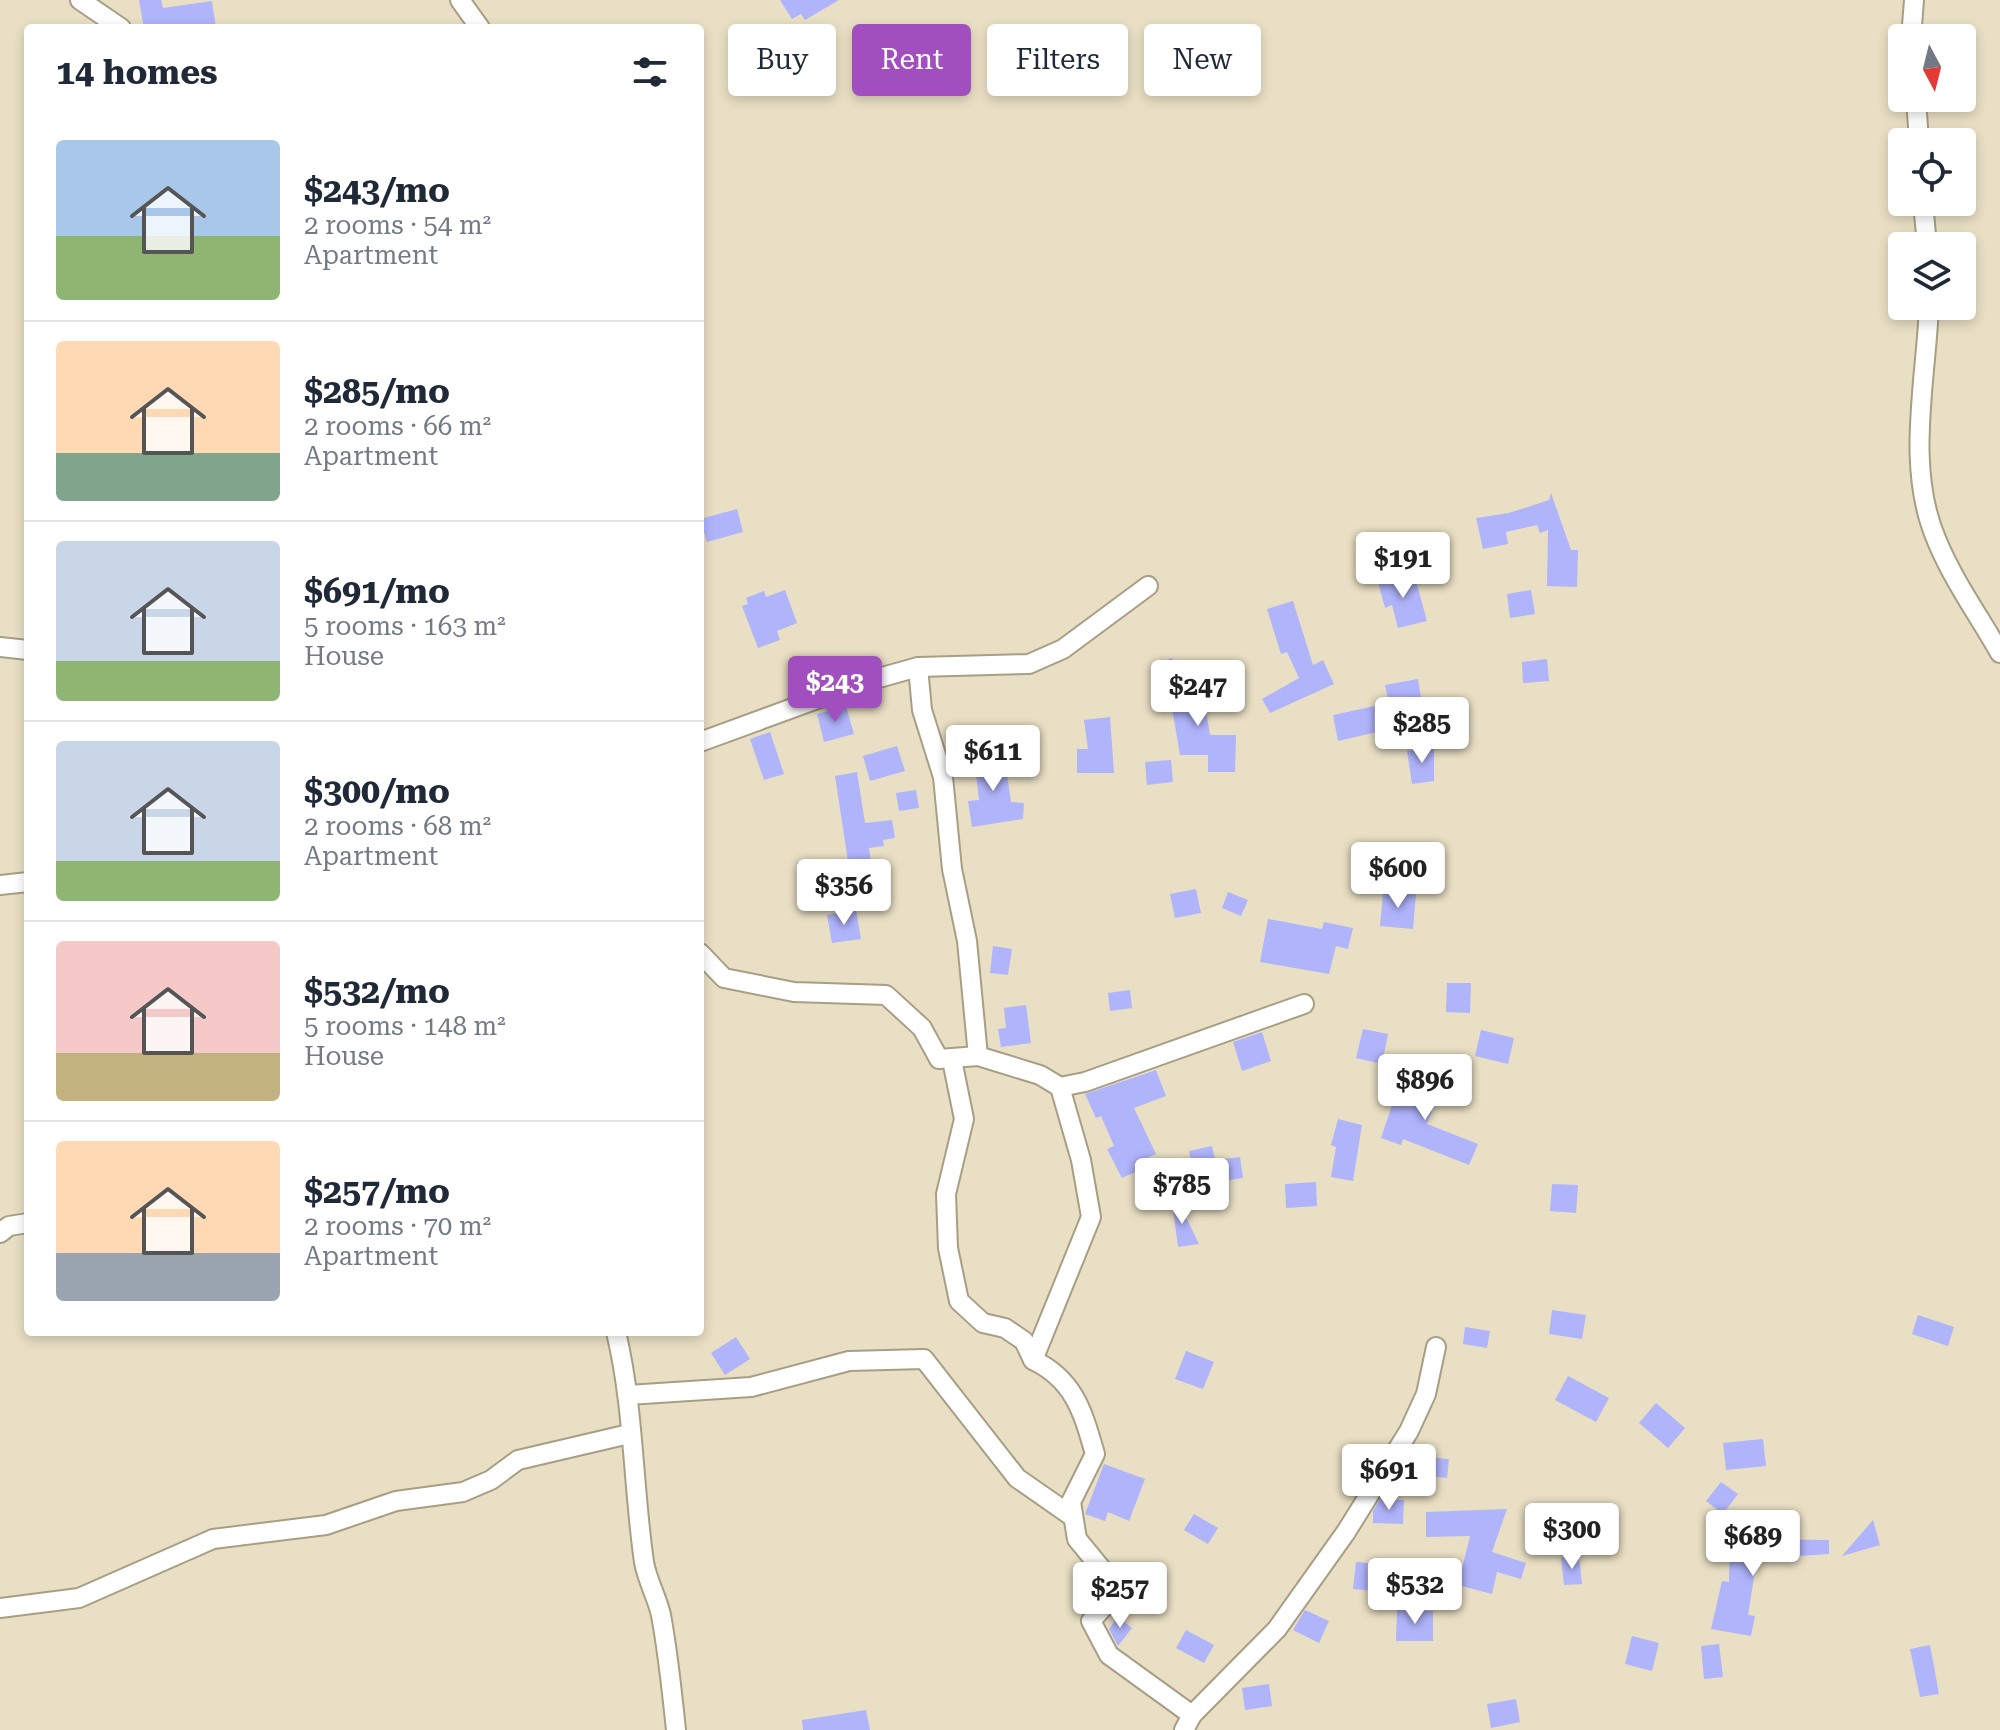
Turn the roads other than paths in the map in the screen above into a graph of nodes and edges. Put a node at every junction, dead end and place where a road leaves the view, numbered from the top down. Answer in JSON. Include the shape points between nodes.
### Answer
{"nodes":[{"id":1,"x":80,"y":0,"type":"edge"},
{"id":2,"x":460,"y":0,"type":"edge"},
{"id":3,"x":1914,"y":0,"type":"edge"},
{"id":4,"x":115,"y":24,"type":"edge"},
{"id":5,"x":477,"y":24,"type":"edge"},
{"id":6,"x":1912,"y":24,"type":"edge"},
{"id":7,"x":1928,"y":320,"type":"edge"},
{"id":8,"x":1148,"y":586,"type":"dead end"},
{"id":9,"x":0,"y":647,"type":"edge"},
{"id":10,"x":24,"y":650,"type":"edge"},
{"id":11,"x":2000,"y":653,"type":"edge"},
{"id":12,"x":918,"y":667,"type":"junction"},
{"id":13,"x":704,"y":741,"type":"edge"},
{"id":14,"x":24,"y":882,"type":"edge"},
{"id":15,"x":0,"y":885,"type":"edge"},
{"id":16,"x":704,"y":957,"type":"edge"},
{"id":17,"x":1304,"y":1004,"type":"dead end"},
{"id":18,"x":978,"y":1056,"type":"junction"},
{"id":19,"x":952,"y":1060,"type":"junction"},
{"id":20,"x":1060,"y":1087,"type":"junction"},
{"id":21,"x":24,"y":1224,"type":"edge"},
{"id":22,"x":0,"y":1233,"type":"edge"},
{"id":23,"x":617,"y":1336,"type":"edge"},
{"id":24,"x":1436,"y":1347,"type":"dead end"},
{"id":25,"x":1033,"y":1360,"type":"junction"},
{"id":26,"x":628,"y":1395,"type":"junction"},
{"id":27,"x":629,"y":1434,"type":"junction"},
{"id":28,"x":1073,"y":1517,"type":"junction"},
{"id":29,"x":0,"y":1608,"type":"edge"},
{"id":30,"x":1188,"y":1722,"type":"edge"},
{"id":31,"x":676,"y":1730,"type":"edge"}],
"edges":[{"from":1,"to":4,"type":"street"},
{"from":2,"to":5,"type":"street"},
{"from":3,"to":6,"type":"street"},
{"from":7,"to":11,"type":"street","via":[[1918,411],[1924,488],[1936,540]]},
{"from":8,"to":12,"type":"street","via":[[1063,649],[1029,664]]},
{"from":9,"to":10,"type":"street"},
{"from":12,"to":13,"type":"street"},
{"from":12,"to":18,"type":"street","via":[[922,710],[943,777]]},
{"from":14,"to":15,"type":"street"},
{"from":16,"to":19,"type":"street","via":[[724,978],[794,992],[886,995],[922,1028],[939,1059]]},
{"from":17,"to":20,"type":"street"},
{"from":18,"to":19,"type":"street"},
{"from":18,"to":20,"type":"street","via":[[1040,1075]]},
{"from":19,"to":25,"type":"street","via":[[964,1119],[946,1194],[948,1248],[959,1301],[983,1323],[1005,1328],[1024,1341]]},
{"from":20,"to":25,"type":"street","via":[[1091,1217]]},
{"from":21,"to":22,"type":"street"},
{"from":23,"to":26,"type":"street"},
{"from":24,"to":30,"type":"street","via":[[1426,1394],[1409,1431],[1354,1520],[1277,1629]]},
{"from":25,"to":28,"type":"street","via":[[1048,1367],[1079,1400],[1095,1454],[1071,1502]]},
{"from":26,"to":27,"type":"street"},
{"from":26,"to":28,"type":"street","via":[[751,1387],[849,1361],[924,1359],[1017,1478]]},
{"from":27,"to":29,"type":"street","via":[[518,1460],[463,1492],[396,1501],[326,1525],[213,1539],[79,1598]]},
{"from":27,"to":31,"type":"street","via":[[644,1565],[660,1611]]},
{"from":28,"to":30,"type":"street","via":[[1077,1539],[1119,1590],[1091,1621],[1109,1655]]}]}
